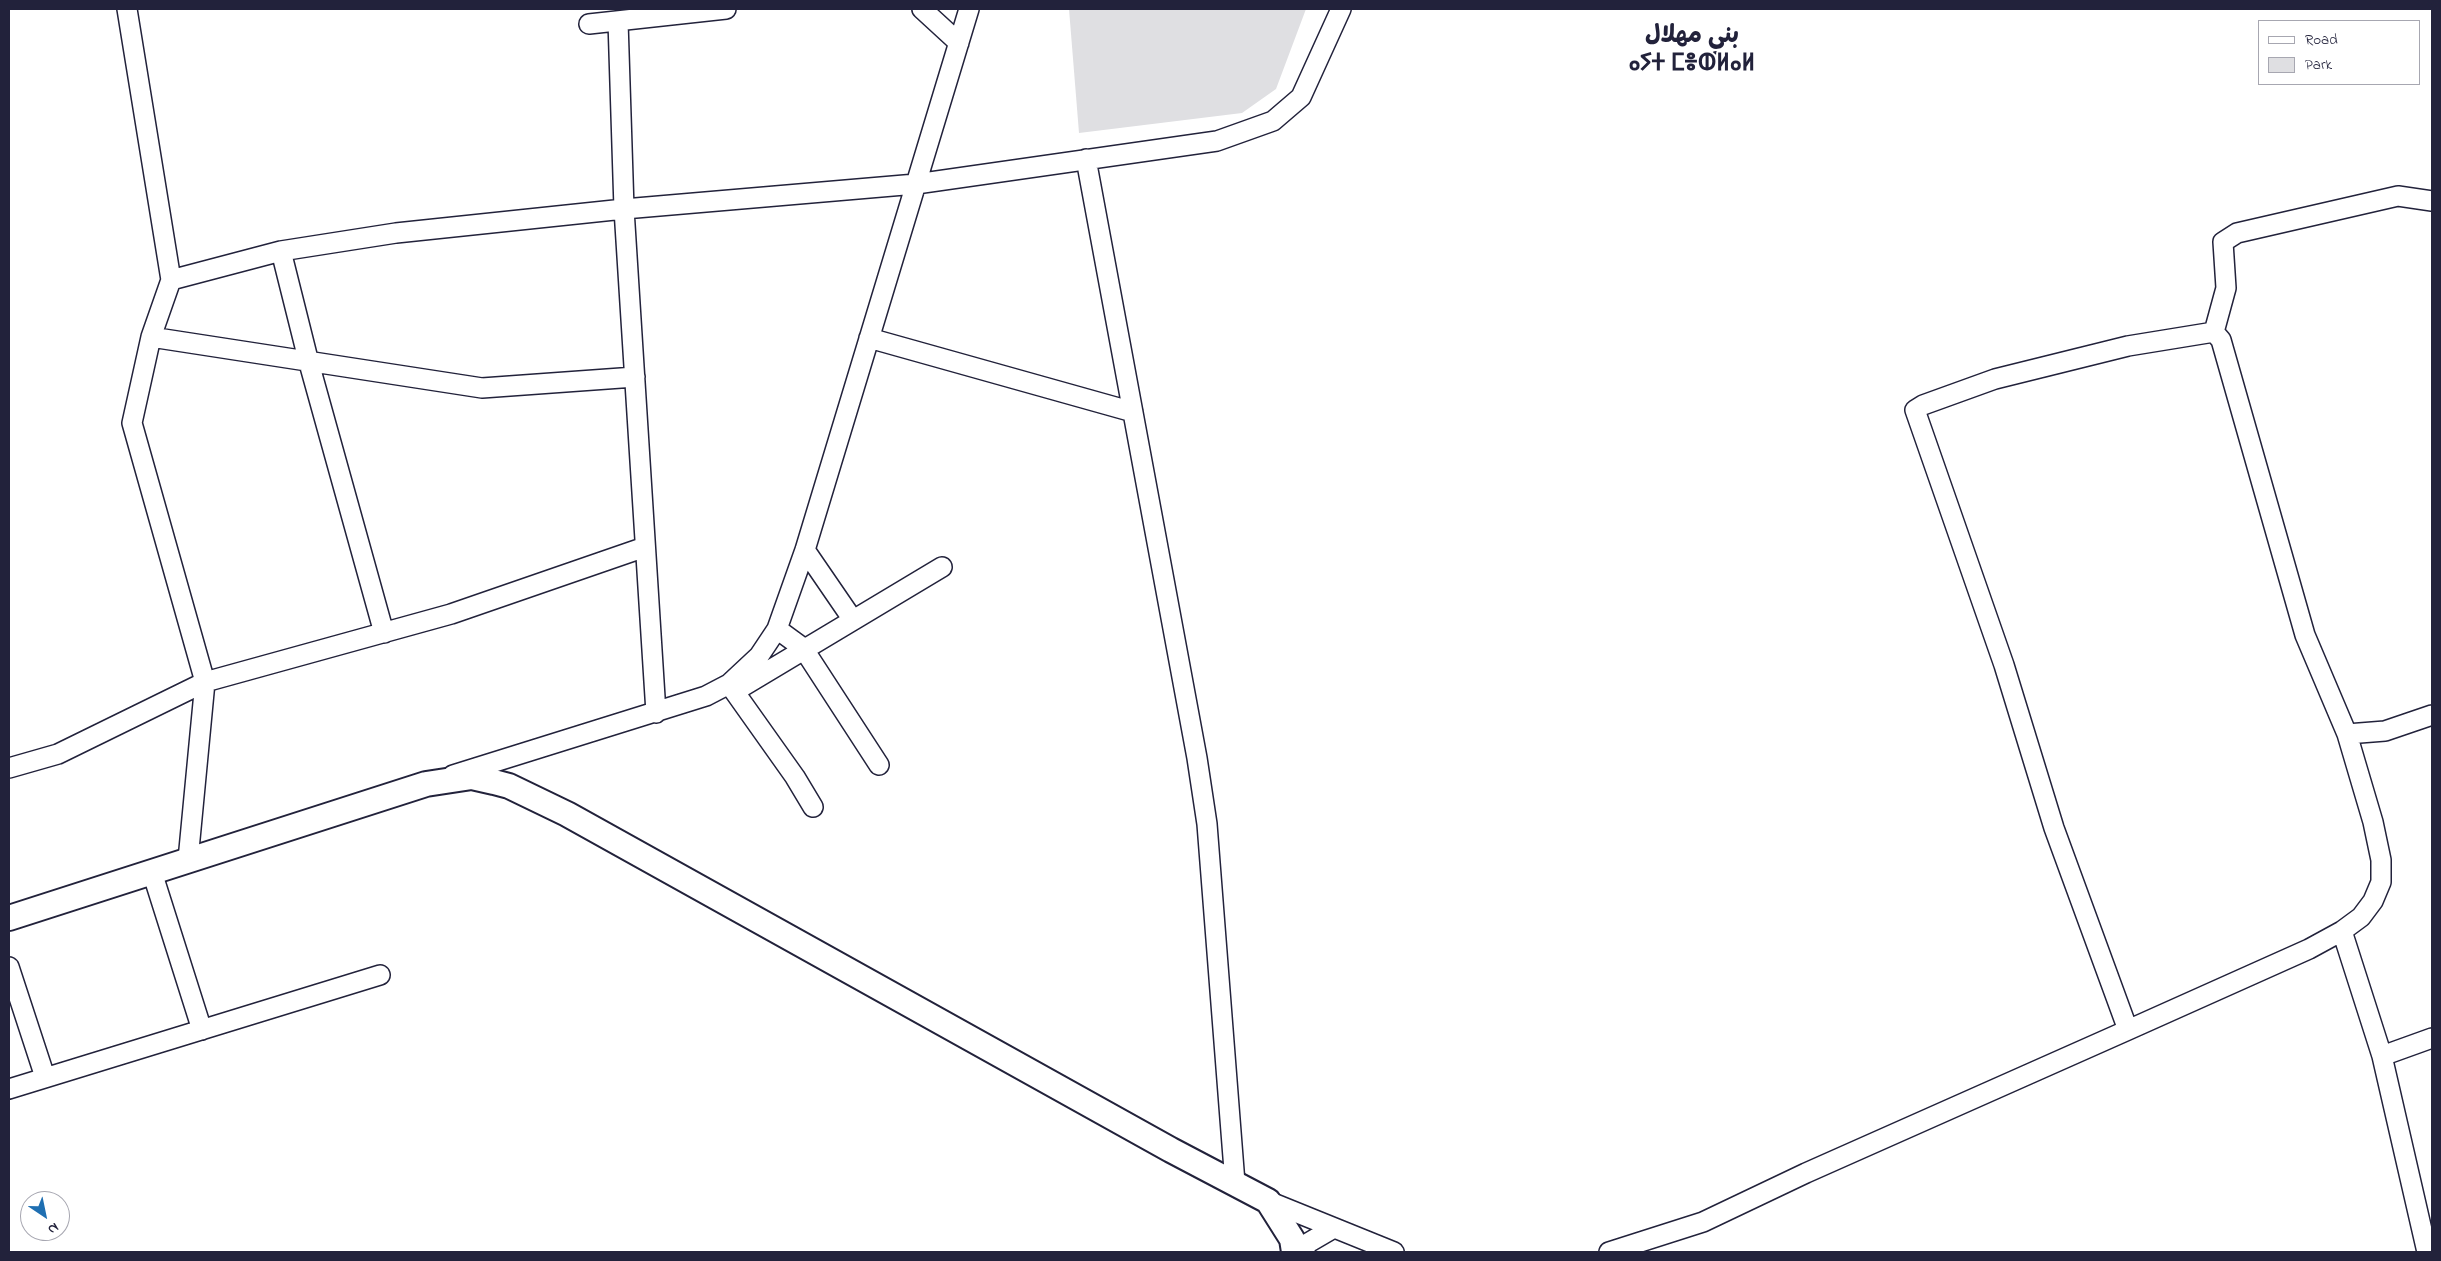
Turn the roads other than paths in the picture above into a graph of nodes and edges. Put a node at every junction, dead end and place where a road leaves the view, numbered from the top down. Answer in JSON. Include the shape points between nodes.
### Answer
{"nodes":[{"id":1,"x":127,"y":9,"type":"edge"},
{"id":2,"x":726,"y":9,"type":"edge"},
{"id":3,"x":922,"y":9,"type":"edge"},
{"id":4,"x":969,"y":9,"type":"edge"},
{"id":5,"x":1341,"y":9,"type":"edge"},
{"id":6,"x":618,"y":21,"type":"junction"},
{"id":7,"x":589,"y":24,"type":"dead end"},
{"id":8,"x":959,"y":43,"type":"junction"},
{"id":9,"x":1086,"y":159,"type":"junction"},
{"id":10,"x":916,"y":184,"type":"junction"},
{"id":11,"x":2432,"y":202,"type":"edge"},
{"id":12,"x":624,"y":209,"type":"junction"},
{"id":13,"x":281,"y":251,"type":"junction"},
{"id":14,"x":171,"y":280,"type":"junction"},
{"id":15,"x":2214,"y":332,"type":"junction"},
{"id":16,"x":151,"y":338,"type":"junction"},
{"id":17,"x":869,"y":338,"type":"junction"},
{"id":18,"x":309,"y":362,"type":"junction"},
{"id":19,"x":635,"y":377,"type":"junction"},
{"id":20,"x":1133,"y":412,"type":"junction"},
{"id":21,"x":645,"y":546,"type":"junction"},
{"id":22,"x":805,"y":550,"type":"junction"},
{"id":23,"x":942,"y":567,"type":"dead end"},
{"id":24,"x":853,"y":620,"type":"junction"},
{"id":25,"x":777,"y":630,"type":"junction"},
{"id":26,"x":384,"y":632,"type":"junction"},
{"id":27,"x":803,"y":648,"type":"junction"},
{"id":28,"x":205,"y":682,"type":"junction"},
{"id":29,"x":732,"y":687,"type":"junction"},
{"id":30,"x":656,"y":714,"type":"junction"},
{"id":31,"x":2432,"y":715,"type":"edge"},
{"id":32,"x":2346,"y":734,"type":"junction"},
{"id":33,"x":500,"y":758,"type":"junction"},
{"id":34,"x":879,"y":765,"type":"dead end"},
{"id":35,"x":9,"y":768,"type":"edge"},
{"id":36,"x":426,"y":784,"type":"junction"},
{"id":37,"x":509,"y":786,"type":"junction"},
{"id":38,"x":813,"y":807,"type":"dead end"},
{"id":39,"x":188,"y":860,"type":"junction"},
{"id":40,"x":152,"y":872,"type":"junction"},
{"id":41,"x":9,"y":918,"type":"edge"},
{"id":42,"x":2342,"y":931,"type":"junction"},
{"id":43,"x":9,"y":967,"type":"edge"},
{"id":44,"x":380,"y":975,"type":"dead end"},
{"id":45,"x":202,"y":1030,"type":"junction"},
{"id":46,"x":2128,"y":1030,"type":"junction"},
{"id":47,"x":2432,"y":1038,"type":"edge"},
{"id":48,"x":2382,"y":1056,"type":"junction"},
{"id":49,"x":45,"y":1077,"type":"junction"},
{"id":50,"x":9,"y":1089,"type":"edge"},
{"id":51,"x":1235,"y":1184,"type":"junction"},
{"id":52,"x":1268,"y":1201,"type":"junction"},
{"id":53,"x":1332,"y":1228,"type":"junction"},
{"id":54,"x":1294,"y":1252,"type":"edge"},
{"id":55,"x":1303,"y":1252,"type":"edge"},
{"id":56,"x":1394,"y":1252,"type":"edge"},
{"id":57,"x":1609,"y":1252,"type":"edge"},
{"id":58,"x":2427,"y":1252,"type":"edge"}],
"edges":[{"from":1,"to":14,"type":"street"},
{"from":2,"to":6,"type":"street"},
{"from":3,"to":8,"type":"street"},
{"from":4,"to":8,"type":"street"},
{"from":5,"to":9,"type":"street","via":[[1301,97],[1273,121],[1217,141]]},
{"from":6,"to":7,"type":"street"},
{"from":6,"to":12,"type":"street"},
{"from":8,"to":10,"type":"street"},
{"from":9,"to":10,"type":"street"},
{"from":9,"to":20,"type":"street"},
{"from":10,"to":12,"type":"street"},
{"from":10,"to":17,"type":"street"},
{"from":11,"to":15,"type":"street","via":[[2398,196],[2236,233],[2223,242],[2226,288]]},
{"from":12,"to":13,"type":"street","via":[[396,233]]},
{"from":12,"to":19,"type":"street"},
{"from":13,"to":14,"type":"street"},
{"from":13,"to":18,"type":"street"},
{"from":14,"to":16,"type":"street"},
{"from":15,"to":32,"type":"street","via":[[2221,340],[2305,635]]},
{"from":15,"to":46,"type":"street","via":[[2128,346],[1995,379],[1915,410],[2004,666],[2054,828]]},
{"from":16,"to":18,"type":"street"},
{"from":16,"to":28,"type":"street","via":[[132,423]]},
{"from":17,"to":20,"type":"street"},
{"from":17,"to":22,"type":"street"},
{"from":18,"to":19,"type":"street","via":[[482,388]]},
{"from":18,"to":26,"type":"street"},
{"from":19,"to":21,"type":"street"},
{"from":20,"to":51,"type":"street","via":[[1207,824]]},
{"from":21,"to":26,"type":"street","via":[[451,614]]},
{"from":21,"to":30,"type":"street"},
{"from":22,"to":24,"type":"street"},
{"from":22,"to":25,"type":"street"},
{"from":23,"to":24,"type":"street"},
{"from":24,"to":27,"type":"street"},
{"from":25,"to":27,"type":"street"},
{"from":25,"to":29,"type":"street"},
{"from":26,"to":28,"type":"street"},
{"from":27,"to":29,"type":"street"},
{"from":27,"to":34,"type":"street"},
{"from":28,"to":35,"type":"street","via":[[58,754]]},
{"from":28,"to":39,"type":"street"},
{"from":29,"to":30,"type":"street"},
{"from":29,"to":38,"type":"street"},
{"from":30,"to":33,"type":"street"},
{"from":31,"to":32,"type":"street","via":[[2384,731]]},
{"from":32,"to":42,"type":"street","via":[[2373,822],[2381,860],[2381,882],[2361,917]]},
{"from":33,"to":36,"type":"street"},
{"from":33,"to":37,"type":"street"},
{"from":36,"to":37,"type":"street","via":[[472,777]]},
{"from":36,"to":39,"type":"street"},
{"from":37,"to":51,"type":"street","via":[[567,814]]},
{"from":39,"to":40,"type":"street"},
{"from":40,"to":41,"type":"street"},
{"from":40,"to":45,"type":"street"},
{"from":42,"to":46,"type":"street"},
{"from":42,"to":48,"type":"street"},
{"from":43,"to":49,"type":"street"},
{"from":44,"to":45,"type":"street"},
{"from":45,"to":49,"type":"street"},
{"from":46,"to":57,"type":"street","via":[[1703,1222]]},
{"from":47,"to":48,"type":"street"},
{"from":48,"to":58,"type":"street"},
{"from":49,"to":50,"type":"street"},
{"from":51,"to":52,"type":"street"},
{"from":52,"to":53,"type":"street"},
{"from":52,"to":54,"type":"street","via":[[1292,1239]]},
{"from":53,"to":55,"type":"street","via":[[1308,1244]]},
{"from":53,"to":56,"type":"street"}]}
